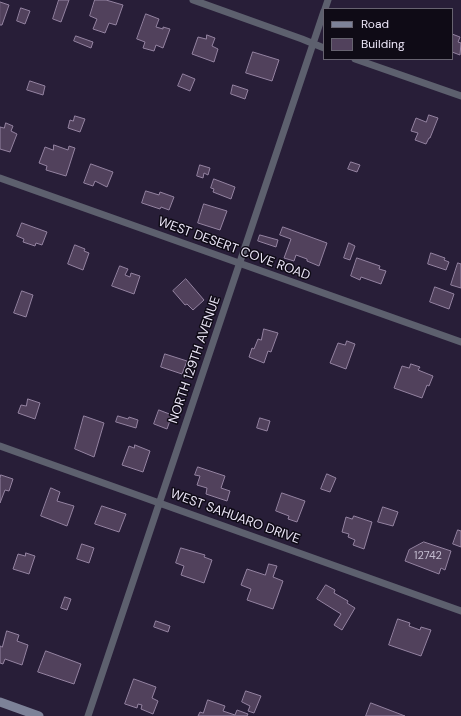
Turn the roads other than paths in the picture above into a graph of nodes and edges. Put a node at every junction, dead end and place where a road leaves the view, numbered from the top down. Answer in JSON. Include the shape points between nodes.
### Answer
{"nodes":[{"id":1,"x":193,"y":0,"type":"edge"},
{"id":2,"x":323,"y":13,"type":"edge"},
{"id":3,"x":313,"y":44,"type":"junction"},
{"id":4,"x":323,"y":48,"type":"edge"},
{"id":5,"x":358,"y":60,"type":"edge"},
{"id":6,"x":461,"y":96,"type":"edge"},
{"id":7,"x":0,"y":178,"type":"edge"},
{"id":8,"x":240,"y":264,"type":"junction"},
{"id":9,"x":461,"y":342,"type":"edge"},
{"id":10,"x":0,"y":446,"type":"edge"},
{"id":11,"x":160,"y":503,"type":"junction"},
{"id":12,"x":461,"y":611,"type":"edge"},
{"id":13,"x":0,"y":702,"type":"edge"},
{"id":14,"x":39,"y":716,"type":"edge"},
{"id":15,"x":88,"y":716,"type":"edge"}],
"edges":[{"from":1,"to":3,"type":"street"},
{"from":2,"to":3,"type":"street","name":"NORTH 129TH AVENUE"},
{"from":3,"to":4,"type":"street"},
{"from":3,"to":8,"type":"street","name":"NORTH 129TH AVENUE"},
{"from":5,"to":6,"type":"street"},
{"from":7,"to":8,"type":"street","name":"WEST DESERT COVE ROAD"},
{"from":8,"to":9,"type":"street","name":"WEST DESERT COVE ROAD"},
{"from":8,"to":11,"type":"street","name":"NORTH 129TH AVENUE"},
{"from":10,"to":11,"type":"street","name":"WEST SAHUARO DRIVE"},
{"from":11,"to":12,"type":"street","name":"WEST SAHUARO DRIVE"},
{"from":11,"to":15,"type":"street","name":"NORTH 129TH AVENUE"},
{"from":13,"to":14,"type":"main road"}]}
